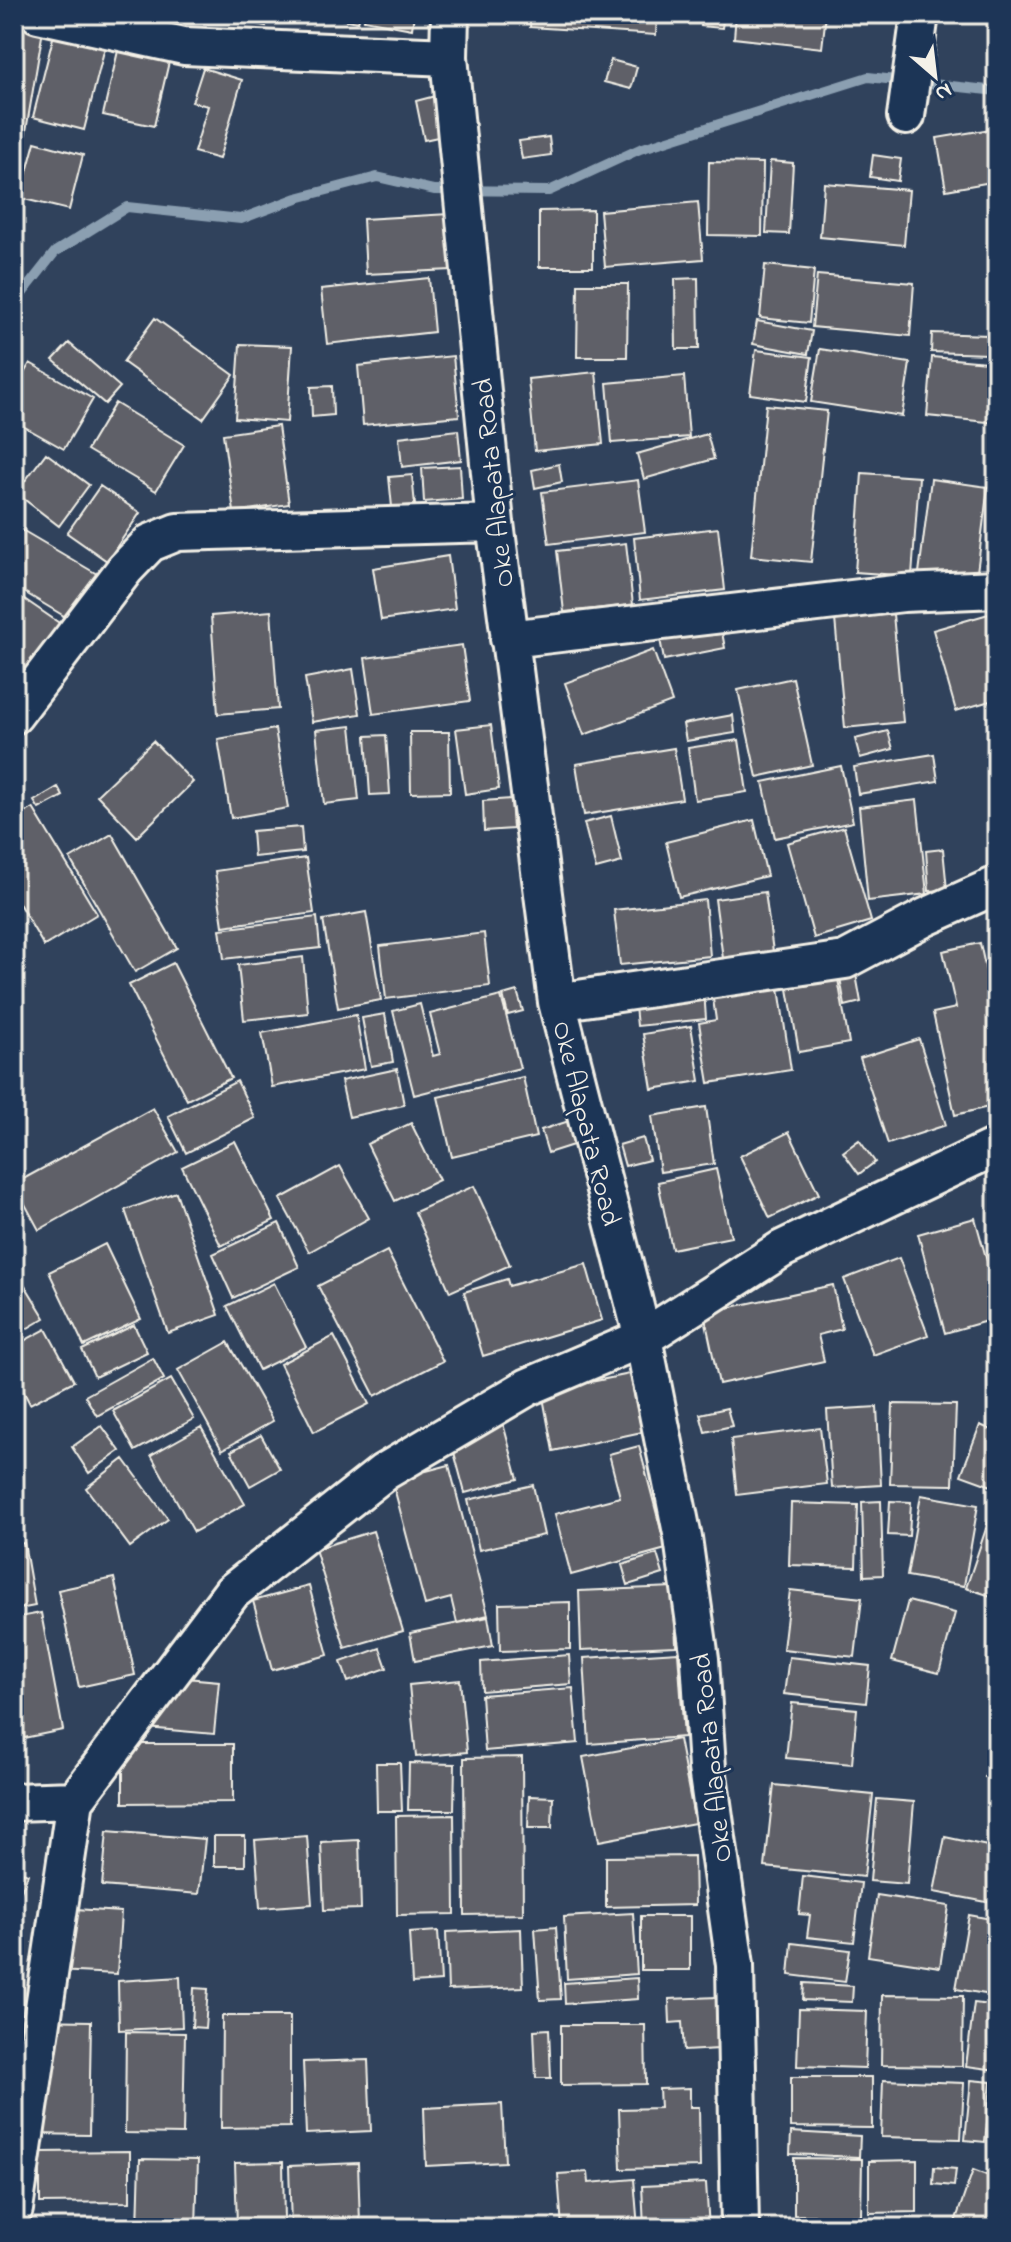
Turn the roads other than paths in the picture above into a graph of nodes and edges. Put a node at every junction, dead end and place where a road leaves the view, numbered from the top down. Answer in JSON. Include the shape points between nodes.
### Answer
{"nodes":[{"id":1,"x":38,"y":14,"type":"edge"},
{"id":2,"x":450,"y":14,"type":"edge"},
{"id":3,"x":920,"y":14,"type":"edge"},
{"id":4,"x":449,"y":57,"type":"junction"},
{"id":5,"x":906,"y":116,"type":"dead end"},
{"id":6,"x":495,"y":523,"type":"junction"},
{"id":7,"x":997,"y":589,"type":"edge"},
{"id":8,"x":509,"y":639,"type":"junction"},
{"id":9,"x":14,"y":715,"type":"edge"},
{"id":10,"x":997,"y":885,"type":"edge"},
{"id":11,"x":557,"y":1002,"type":"junction"},
{"id":12,"x":997,"y":1146,"type":"edge"},
{"id":13,"x":643,"y":1338,"type":"junction"},
{"id":14,"x":75,"y":1800,"type":"junction"},
{"id":15,"x":14,"y":1802,"type":"edge"},
{"id":16,"x":14,"y":2209,"type":"edge"},
{"id":17,"x":740,"y":2228,"type":"edge"}],
"edges":[{"from":1,"to":4,"type":"street","via":[[184,46]]},
{"from":2,"to":4,"type":"street","name":"Oke Alapata Road"},
{"from":3,"to":5,"type":"street"},
{"from":4,"to":6,"type":"street","name":"Oke Alapata Road"},
{"from":6,"to":8,"type":"street","name":"Oke Alapata Road"},
{"from":6,"to":9,"type":"street","via":[[177,532],[150,543],[125,569]]},
{"from":7,"to":8,"type":"street","via":[[903,593]]},
{"from":8,"to":11,"type":"street","name":"Oke Alapata Road"},
{"from":10,"to":11,"type":"street","via":[[845,960]]},
{"from":11,"to":13,"type":"street","name":"Oke Alapata Road"},
{"from":12,"to":13,"type":"street","via":[[782,1249]]},
{"from":13,"to":14,"type":"street","via":[[528,1387],[384,1472],[232,1592]]},
{"from":13,"to":17,"type":"street","name":"Oke Alapata Road","via":[[683,1538],[735,1965]]},
{"from":14,"to":15,"type":"street"},
{"from":14,"to":16,"type":"street"}]}
